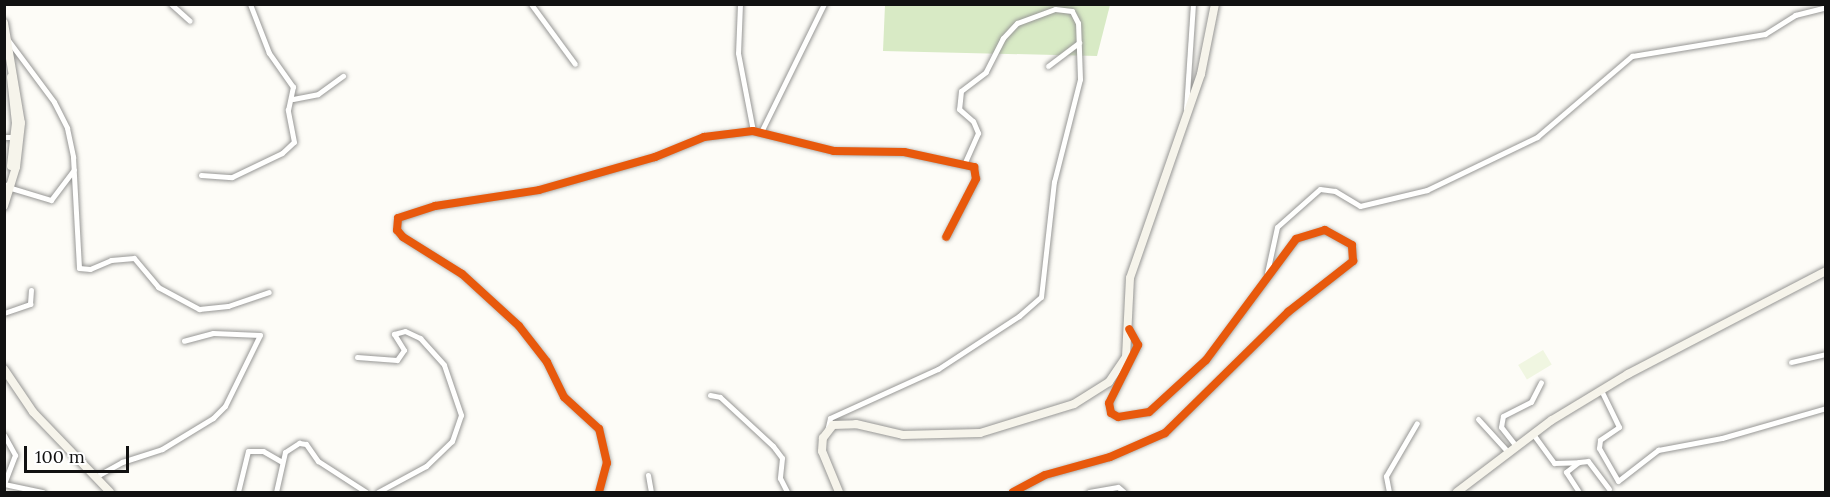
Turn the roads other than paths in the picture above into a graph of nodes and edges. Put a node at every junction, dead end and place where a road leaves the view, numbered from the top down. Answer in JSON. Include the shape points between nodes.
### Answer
{"nodes":[{"id":1,"x":171,"y":4,"type":"edge"},
{"id":2,"x":250,"y":4,"type":"edge"},
{"id":3,"x":531,"y":4,"type":"edge"},
{"id":4,"x":825,"y":4,"type":"edge"},
{"id":5,"x":1193,"y":4,"type":"edge"},
{"id":6,"x":1215,"y":4,"type":"edge"},
{"id":7,"x":742,"y":6,"type":"edge"},
{"id":8,"x":1826,"y":7,"type":"edge"},
{"id":9,"x":190,"y":21,"type":"dead end"},
{"id":10,"x":4,"y":23,"type":"edge"},
{"id":11,"x":6,"y":43,"type":"edge"},
{"id":12,"x":1079,"y":43,"type":"junction"},
{"id":13,"x":575,"y":64,"type":"dead end"},
{"id":14,"x":1048,"y":66,"type":"dead end"},
{"id":15,"x":343,"y":76,"type":"dead end"},
{"id":16,"x":293,"y":99,"type":"junction"},
{"id":17,"x":1186,"y":111,"type":"junction"},
{"id":18,"x":753,"y":131,"type":"junction"},
{"id":19,"x":761,"y":132,"type":"junction"},
{"id":20,"x":4,"y":136,"type":"edge"},
{"id":21,"x":15,"y":137,"type":"junction"},
{"id":22,"x":964,"y":165,"type":"junction"},
{"id":23,"x":74,"y":170,"type":"junction"},
{"id":24,"x":201,"y":176,"type":"dead end"},
{"id":25,"x":7,"y":187,"type":"edge"},
{"id":26,"x":4,"y":206,"type":"edge"},
{"id":27,"x":946,"y":237,"type":"dead end"},
{"id":28,"x":1826,"y":271,"type":"edge"},
{"id":29,"x":1267,"y":276,"type":"junction"},
{"id":30,"x":31,"y":290,"type":"dead end"},
{"id":31,"x":269,"y":292,"type":"dead end"},
{"id":32,"x":4,"y":312,"type":"edge"},
{"id":33,"x":1129,"y":329,"type":"junction"},
{"id":34,"x":184,"y":341,"type":"dead end"},
{"id":35,"x":1826,"y":354,"type":"edge"},
{"id":36,"x":357,"y":357,"type":"dead end"},
{"id":37,"x":1791,"y":362,"type":"dead end"},
{"id":38,"x":4,"y":369,"type":"edge"},
{"id":39,"x":1541,"y":382,"type":"dead end"},
{"id":40,"x":1601,"y":390,"type":"junction"},
{"id":41,"x":710,"y":395,"type":"dead end"},
{"id":42,"x":1826,"y":408,"type":"edge"},
{"id":43,"x":1478,"y":419,"type":"dead end"},
{"id":44,"x":1417,"y":423,"type":"dead end"},
{"id":45,"x":827,"y":431,"type":"junction"},
{"id":46,"x":1533,"y":434,"type":"junction"},
{"id":47,"x":4,"y":435,"type":"edge"},
{"id":48,"x":1516,"y":446,"type":"junction"},
{"id":49,"x":1508,"y":452,"type":"junction"},
{"id":50,"x":282,"y":462,"type":"junction"},
{"id":51,"x":1579,"y":462,"type":"junction"},
{"id":52,"x":648,"y":475,"type":"dead end"},
{"id":53,"x":95,"y":477,"type":"junction"},
{"id":54,"x":1618,"y":481,"type":"junction"},
{"id":55,"x":5,"y":486,"type":"edge"},
{"id":56,"x":1607,"y":491,"type":"edge"},
{"id":57,"x":43,"y":492,"type":"edge"},
{"id":58,"x":110,"y":492,"type":"edge"},
{"id":59,"x":238,"y":492,"type":"edge"},
{"id":60,"x":276,"y":492,"type":"edge"},
{"id":61,"x":366,"y":492,"type":"edge"},
{"id":62,"x":382,"y":492,"type":"edge"},
{"id":63,"x":599,"y":492,"type":"edge"},
{"id":64,"x":651,"y":492,"type":"edge"},
{"id":65,"x":787,"y":492,"type":"edge"},
{"id":66,"x":839,"y":492,"type":"edge"},
{"id":67,"x":1013,"y":492,"type":"edge"},
{"id":68,"x":1089,"y":492,"type":"edge"},
{"id":69,"x":1124,"y":492,"type":"edge"},
{"id":70,"x":1389,"y":492,"type":"edge"},
{"id":71,"x":1457,"y":492,"type":"edge"},
{"id":72,"x":1579,"y":492,"type":"edge"}],
"edges":[{"from":1,"to":9,"type":"street"},
{"from":2,"to":16,"type":"street","via":[[269,53],[293,87]]},
{"from":3,"to":13,"type":"street"},
{"from":4,"to":19,"type":"street"},
{"from":5,"to":17,"type":"street"},
{"from":6,"to":17,"type":"street","via":[[1201,74]]},
{"from":7,"to":18,"type":"street","via":[[738,53]]},
{"from":8,"to":29,"type":"street","via":[[1795,15],[1765,34],[1632,56],[1537,136],[1427,190],[1360,206],[1335,191],[1320,189],[1277,227],[1270,244]]},
{"from":10,"to":11,"type":"street"},
{"from":11,"to":21,"type":"street","via":[[15,97]]},
{"from":11,"to":23,"type":"street","via":[[61,113]]},
{"from":11,"to":25,"type":"street","via":[[21,110]]},
{"from":12,"to":14,"type":"street"},
{"from":12,"to":22,"type":"street","via":[[1077,18],[1065,9],[1009,29],[986,72],[961,91],[959,109],[973,121],[978,133]]},
{"from":12,"to":45,"type":"street","via":[[1080,79],[1054,182],[1041,297],[938,369],[830,418]]},
{"from":15,"to":16,"type":"street","via":[[318,94]]},
{"from":16,"to":24,"type":"street","via":[[288,110],[295,135],[289,148],[232,177]]},
{"from":17,"to":33,"type":"street","via":[[1130,278]]},
{"from":18,"to":19,"type":"street"},
{"from":18,"to":63,"type":"street","via":[[704,138],[655,158],[539,190],[442,204],[398,218],[397,230],[403,237],[462,274],[514,321],[547,362],[564,397],[599,429],[607,463]]},
{"from":19,"to":22,"type":"street","via":[[834,151],[904,152]]},
{"from":20,"to":21,"type":"street"},
{"from":21,"to":25,"type":"street"},
{"from":22,"to":27,"type":"street","via":[[974,167],[976,179]]},
{"from":23,"to":25,"type":"street","via":[[47,201]]},
{"from":23,"to":31,"type":"street","via":[[79,222],[76,260],[82,269],[134,258],[158,287],[199,309],[228,306]]},
{"from":25,"to":26,"type":"street"},
{"from":28,"to":40,"type":"street"},
{"from":29,"to":33,"type":"street","via":[[1206,360],[1177,388],[1149,412],[1115,416],[1109,403],[1138,345]]},
{"from":29,"to":67,"type":"street","via":[[1296,239],[1313,231],[1334,232],[1349,240],[1354,250],[1353,261],[1283,317],[1165,433],[1110,457],[1045,475]]},
{"from":30,"to":32,"type":"street","via":[[30,304]]},
{"from":33,"to":45,"type":"street","via":[[1126,357],[1109,382],[1044,416],[950,437],[903,435],[844,423]]},
{"from":34,"to":53,"type":"street","via":[[213,333],[260,335],[225,406],[213,418],[162,449],[122,462]]},
{"from":35,"to":37,"type":"street"},
{"from":36,"to":62,"type":"street","via":[[397,360],[404,350],[394,334],[405,331],[437,353],[459,404],[459,428],[452,441],[426,466]]},
{"from":38,"to":53,"type":"street","via":[[33,412]]},
{"from":39,"to":48,"type":"street","via":[[1531,402],[1503,416],[1501,427]]},
{"from":40,"to":46,"type":"street"},
{"from":40,"to":54,"type":"street","via":[[1619,428],[1600,440],[1599,448]]},
{"from":41,"to":65,"type":"street","via":[[720,397],[773,446],[782,458],[780,478]]},
{"from":42,"to":54,"type":"street","via":[[1722,438],[1658,450]]},
{"from":43,"to":49,"type":"street"},
{"from":44,"to":70,"type":"street","via":[[1386,476]]},
{"from":45,"to":66,"type":"street","via":[[822,451],[824,464]]},
{"from":46,"to":48,"type":"street"},
{"from":46,"to":51,"type":"street","via":[[1554,463]]},
{"from":47,"to":55,"type":"street","via":[[15,455]]},
{"from":48,"to":49,"type":"street"},
{"from":49,"to":71,"type":"street"},
{"from":50,"to":59,"type":"street","via":[[263,452],[248,451]]},
{"from":50,"to":60,"type":"street"},
{"from":50,"to":61,"type":"street","via":[[288,447],[306,444],[318,461]]},
{"from":51,"to":56,"type":"street","via":[[1588,461]]},
{"from":51,"to":72,"type":"street","via":[[1566,472]]},
{"from":52,"to":64,"type":"street"},
{"from":53,"to":58,"type":"street"},
{"from":54,"to":56,"type":"street"},
{"from":55,"to":57,"type":"street"},
{"from":68,"to":69,"type":"street","via":[[1118,487]]}]}
